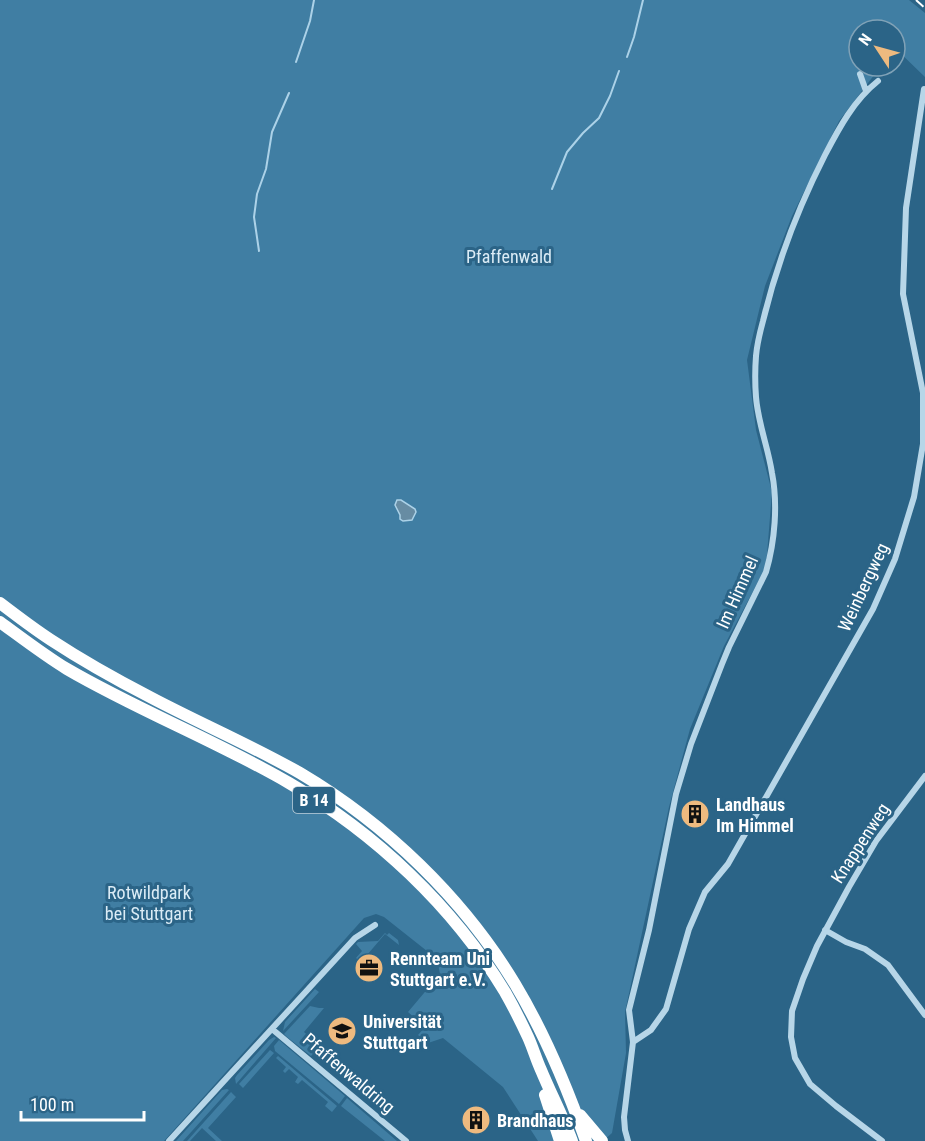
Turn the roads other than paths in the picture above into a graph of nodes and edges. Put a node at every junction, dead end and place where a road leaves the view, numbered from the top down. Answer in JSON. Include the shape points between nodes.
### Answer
{"nodes":[{"id":1,"x":861,"y":78,"type":"edge"},
{"id":2,"x":878,"y":81,"type":"dead end"},
{"id":3,"x":924,"y":90,"type":"edge"},
{"id":4,"x":866,"y":91,"type":"junction"},
{"id":5,"x":0,"y":603,"type":"edge"},
{"id":6,"x":0,"y":622,"type":"edge"},
{"id":7,"x":0,"y":633,"type":"edge"},
{"id":8,"x":22,"y":638,"type":"junction"},
{"id":9,"x":925,"y":776,"type":"edge"},
{"id":10,"x":375,"y":926,"type":"dead end"},
{"id":11,"x":825,"y":930,"type":"junction"},
{"id":12,"x":925,"y":1015,"type":"edge"},
{"id":13,"x":272,"y":1029,"type":"junction"},
{"id":14,"x":633,"y":1042,"type":"junction"},
{"id":15,"x":546,"y":1081,"type":"junction"},
{"id":16,"x":575,"y":1109,"type":"junction"},
{"id":17,"x":169,"y":1141,"type":"edge"},
{"id":18,"x":406,"y":1141,"type":"edge"},
{"id":19,"x":560,"y":1141,"type":"edge"},
{"id":20,"x":572,"y":1141,"type":"edge"},
{"id":21,"x":586,"y":1141,"type":"edge"},
{"id":22,"x":602,"y":1141,"type":"edge"},
{"id":23,"x":628,"y":1141,"type":"edge"},
{"id":24,"x":882,"y":1141,"type":"edge"}],
"edges":[{"from":1,"to":4,"type":"street"},
{"from":2,"to":4,"type":"street","name":"Im Himmel"},
{"from":3,"to":14,"type":"street","name":"Weinbergweg","via":[[906,208],[903,294],[923,393],[923,444],[914,497],[895,560],[873,609],[728,864],[705,892],[689,929],[666,1009],[651,1030]]},
{"from":4,"to":14,"type":"street","name":"Im Himmel","via":[[840,126],[817,171],[768,299],[756,357],[756,397],[775,500],[770,561],[722,664],[676,794],[629,1010]]},
{"from":5,"to":16,"type":"highway","number":"B 14","via":[[99,669],[319,785],[400,848],[462,910],[514,982],[542,1033]]},
{"from":6,"to":8,"type":"highway","number":"B 14"},
{"from":7,"to":8,"type":"highway"},
{"from":8,"to":15,"type":"highway","number":"B 14","via":[[65,668],[289,783],[382,849],[430,895],[480,956],[505,992]]},
{"from":9,"to":11,"type":"street","name":"Knappenweg","via":[[876,841]]},
{"from":10,"to":13,"type":"street","via":[[355,938]]},
{"from":11,"to":12,"type":"street","via":[[888,965]]},
{"from":11,"to":24,"type":"street","name":"Knappenweg","via":[[792,1011],[790,1037],[795,1058],[810,1084]]},
{"from":13,"to":17,"type":"street"},
{"from":13,"to":18,"type":"street","name":"Pfaffenwaldring"},
{"from":14,"to":23,"type":"street","name":"Im Himmel","via":[[624,1117]]},
{"from":15,"to":19,"type":"highway","number":"B 14","via":[[542,1086]]},
{"from":15,"to":20,"type":"highway","number":"B 14"},
{"from":16,"to":21,"type":"highway","number":"B 14"},
{"from":16,"to":22,"type":"highway","number":"B 14"}]}
